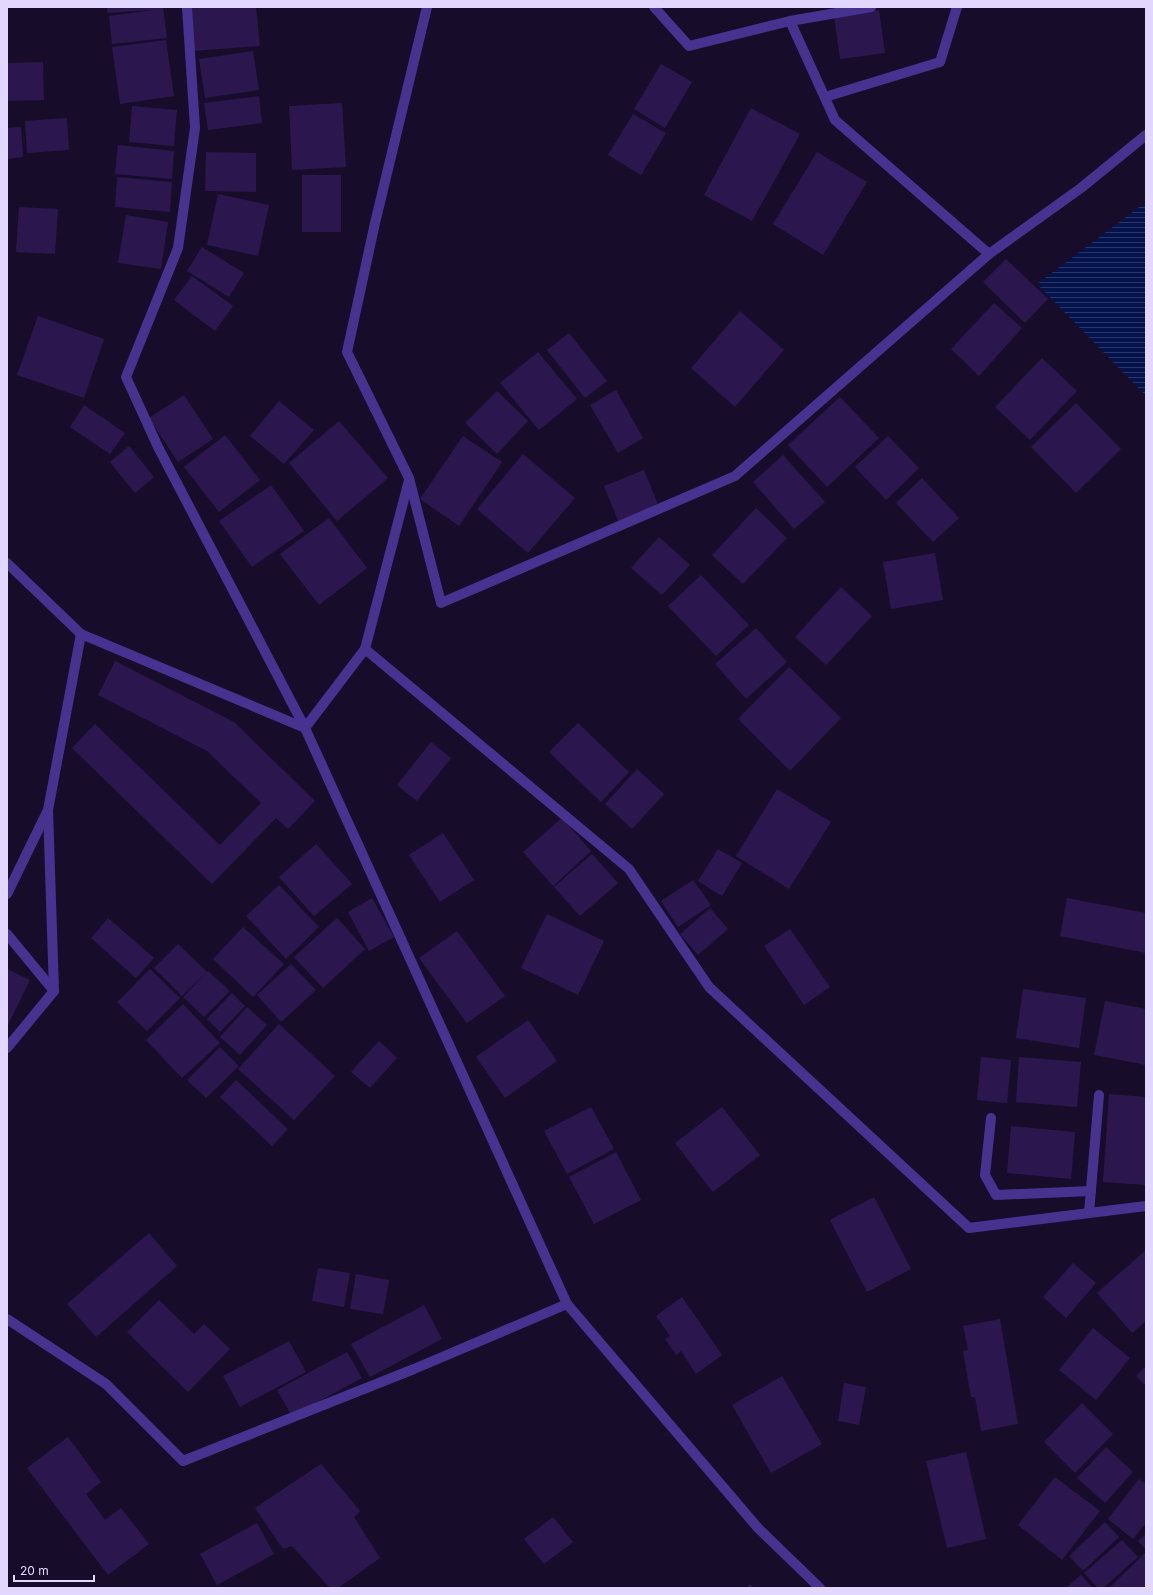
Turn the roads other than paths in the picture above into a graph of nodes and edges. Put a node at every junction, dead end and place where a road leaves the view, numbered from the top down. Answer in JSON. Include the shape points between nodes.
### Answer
{"nodes":[{"id":1,"x":187,"y":7,"type":"edge"},
{"id":2,"x":427,"y":7,"type":"edge"},
{"id":3,"x":654,"y":7,"type":"edge"},
{"id":4,"x":871,"y":7,"type":"edge"},
{"id":5,"x":957,"y":7,"type":"edge"},
{"id":6,"x":790,"y":21,"type":"junction"},
{"id":7,"x":825,"y":97,"type":"junction"},
{"id":8,"x":1146,"y":136,"type":"edge"},
{"id":9,"x":989,"y":254,"type":"junction"},
{"id":10,"x":409,"y":478,"type":"junction"},
{"id":11,"x":7,"y":563,"type":"edge"},
{"id":12,"x":81,"y":634,"type":"junction"},
{"id":13,"x":365,"y":649,"type":"junction"},
{"id":14,"x":306,"y":728,"type":"junction"},
{"id":15,"x":48,"y":810,"type":"junction"},
{"id":16,"x":7,"y":894,"type":"edge"},
{"id":17,"x":7,"y":934,"type":"edge"},
{"id":18,"x":54,"y":991,"type":"junction"},
{"id":19,"x":7,"y":1048,"type":"edge"},
{"id":20,"x":1099,"y":1095,"type":"dead end"},
{"id":21,"x":991,"y":1118,"type":"dead end"},
{"id":22,"x":1091,"y":1191,"type":"junction"},
{"id":23,"x":1146,"y":1206,"type":"edge"},
{"id":24,"x":1088,"y":1213,"type":"junction"},
{"id":25,"x":568,"y":1304,"type":"junction"},
{"id":26,"x":7,"y":1319,"type":"edge"},
{"id":27,"x":820,"y":1588,"type":"edge"}],
"edges":[{"from":1,"to":14,"type":"street","via":[[195,128],[178,248],[126,377],[158,447]]},
{"from":2,"to":10,"type":"street","via":[[347,352]]},
{"from":3,"to":6,"type":"street","via":[[689,46]]},
{"from":4,"to":6,"type":"street"},
{"from":5,"to":7,"type":"street","via":[[940,62]]},
{"from":6,"to":7,"type":"street"},
{"from":7,"to":9,"type":"street","via":[[836,120]]},
{"from":8,"to":9,"type":"street","via":[[1081,188]]},
{"from":9,"to":10,"type":"street","via":[[735,476],[441,603]]},
{"from":10,"to":13,"type":"street"},
{"from":11,"to":12,"type":"street"},
{"from":12,"to":14,"type":"street"},
{"from":12,"to":15,"type":"street"},
{"from":13,"to":14,"type":"street"},
{"from":13,"to":24,"type":"street","via":[[629,868],[710,987],[969,1228]]},
{"from":14,"to":25,"type":"street"},
{"from":15,"to":16,"type":"street"},
{"from":15,"to":18,"type":"street"},
{"from":17,"to":18,"type":"street"},
{"from":18,"to":19,"type":"street"},
{"from":20,"to":22,"type":"street"},
{"from":21,"to":22,"type":"street","via":[[984,1175],[996,1195]]},
{"from":22,"to":24,"type":"street"},
{"from":23,"to":24,"type":"street"},
{"from":25,"to":26,"type":"street","via":[[414,1369],[183,1461],[106,1384]]},
{"from":25,"to":27,"type":"street","via":[[758,1528]]}]}
